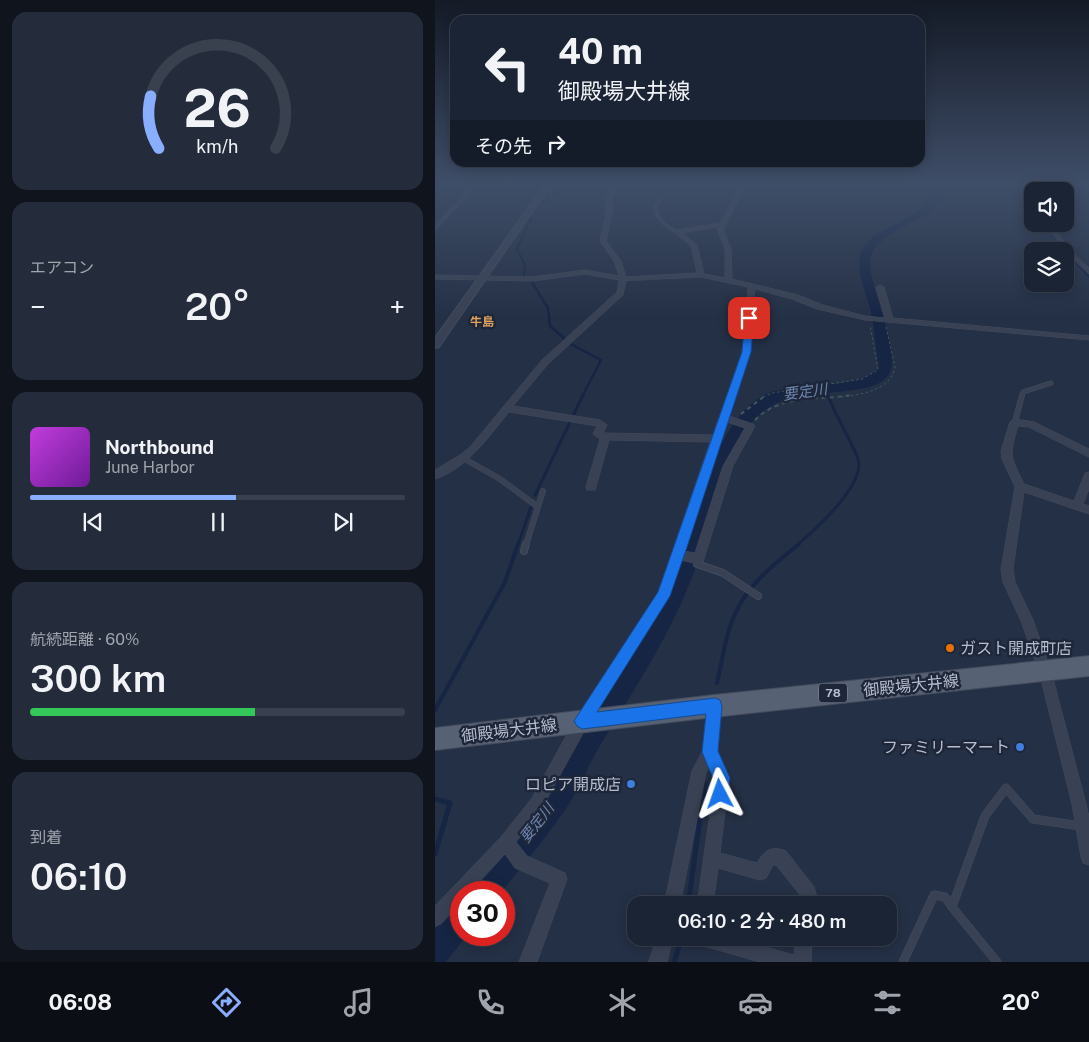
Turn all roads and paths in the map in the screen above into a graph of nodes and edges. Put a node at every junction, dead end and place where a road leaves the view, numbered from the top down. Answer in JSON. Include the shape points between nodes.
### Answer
{"nodes":[{"id":1,"x":516,"y":228,"type":"edge"},
{"id":2,"x":606,"y":228,"type":"edge"},
{"id":3,"x":670,"y":228,"type":"edge"},
{"id":4,"x":703,"y":228,"type":"edge"},
{"id":5,"x":720,"y":228,"type":"edge"},
{"id":6,"x":677,"y":232,"type":"junction"},
{"id":7,"x":1054,"y":232,"type":"edge"},
{"id":8,"x":1089,"y":272,"type":"edge"},
{"id":9,"x":701,"y":276,"type":"junction"},
{"id":10,"x":435,"y":277,"type":"edge"},
{"id":11,"x":480,"y":278,"type":"junction"},
{"id":12,"x":623,"y":279,"type":"junction"},
{"id":13,"x":729,"y":280,"type":"junction"},
{"id":14,"x":752,"y":286,"type":"junction"},
{"id":15,"x":880,"y":287,"type":"dead end"},
{"id":16,"x":865,"y":318,"type":"junction"},
{"id":17,"x":887,"y":320,"type":"junction"},
{"id":18,"x":1089,"y":338,"type":"edge"},
{"id":19,"x":435,"y":345,"type":"edge"},
{"id":20,"x":1051,"y":383,"type":"dead end"},
{"id":21,"x":506,"y":408,"type":"junction"},
{"id":22,"x":732,"y":421,"type":"junction"},
{"id":23,"x":1015,"y":422,"type":"junction"},
{"id":24,"x":749,"y":426,"type":"junction"},
{"id":25,"x":605,"y":436,"type":"junction"},
{"id":26,"x":717,"y":439,"type":"junction"},
{"id":27,"x":1089,"y":453,"type":"edge"},
{"id":28,"x":463,"y":458,"type":"junction"},
{"id":29,"x":435,"y":476,"type":"edge"},
{"id":30,"x":1089,"y":476,"type":"edge"},
{"id":31,"x":591,"y":487,"type":"dead end"},
{"id":32,"x":1020,"y":487,"type":"junction"},
{"id":33,"x":543,"y":491,"type":"dead end"},
{"id":34,"x":1077,"y":506,"type":"junction"},
{"id":35,"x":538,"y":507,"type":"junction"},
{"id":36,"x":1089,"y":510,"type":"edge"},
{"id":37,"x":525,"y":551,"type":"dead end"},
{"id":38,"x":680,"y":555,"type":"junction"},
{"id":39,"x":697,"y":559,"type":"junction"},
{"id":40,"x":758,"y":596,"type":"dead end"},
{"id":41,"x":1089,"y":666,"type":"edge"},
{"id":42,"x":1045,"y":671,"type":"junction"},
{"id":43,"x":715,"y":706,"type":"junction"},
{"id":44,"x":585,"y":721,"type":"junction"},
{"id":45,"x":435,"y":739,"type":"edge"},
{"id":46,"x":710,"y":752,"type":"junction"},
{"id":47,"x":1084,"y":806,"type":"edge"},
{"id":48,"x":1083,"y":826,"type":"junction"},
{"id":49,"x":508,"y":844,"type":"junction"},
{"id":50,"x":1089,"y":857,"type":"edge"},
{"id":51,"x":711,"y":858,"type":"junction"},
{"id":52,"x":675,"y":896,"type":"edge"},
{"id":53,"x":706,"y":896,"type":"edge"},
{"id":54,"x":808,"y":896,"type":"edge"},
{"id":55,"x":952,"y":906,"type":"junction"},
{"id":56,"x":435,"y":918,"type":"edge"},
{"id":57,"x":663,"y":946,"type":"edge"},
{"id":58,"x":733,"y":946,"type":"edge"},
{"id":59,"x":803,"y":946,"type":"edge"},
{"id":60,"x":528,"y":962,"type":"edge"},
{"id":61,"x":658,"y":962,"type":"edge"},
{"id":62,"x":791,"y":962,"type":"edge"},
{"id":63,"x":802,"y":962,"type":"edge"},
{"id":64,"x":903,"y":962,"type":"edge"},
{"id":65,"x":997,"y":962,"type":"edge"}],
"edges":[{"from":1,"to":11,"type":"street"},
{"from":2,"to":12,"type":"street","via":[[603,240],[617,260]]},
{"from":3,"to":6,"type":"lane"},
{"from":4,"to":6,"type":"street"},
{"from":5,"to":13,"type":"street","via":[[728,249]]},
{"from":6,"to":9,"type":"street","via":[[694,246]]},
{"from":7,"to":8,"type":"street"},
{"from":9,"to":12,"type":"street"},
{"from":9,"to":13,"type":"street"},
{"from":10,"to":11,"type":"street"},
{"from":11,"to":12,"type":"street","via":[[532,279],[585,272]]},
{"from":11,"to":19,"type":"street"},
{"from":12,"to":21,"type":"street","via":[[617,297],[545,362]]},
{"from":13,"to":14,"type":"street"},
{"from":14,"to":16,"type":"street"},
{"from":14,"to":22,"type":"street","via":[[746,352]]},
{"from":15,"to":17,"type":"street"},
{"from":16,"to":17,"type":"street"},
{"from":16,"to":22,"type":"path","via":[[869,321],[877,359],[877,370],[872,375],[772,393]]},
{"from":17,"to":18,"type":"street"},
{"from":17,"to":24,"type":"path","via":[[885,327],[894,363],[890,381],[870,392],[778,404],[762,412]]},
{"from":20,"to":23,"type":"lane","via":[[1023,392]]},
{"from":21,"to":25,"type":"street","via":[[601,423],[597,434]]},
{"from":21,"to":28,"type":"street"},
{"from":22,"to":24,"type":"street"},
{"from":22,"to":26,"type":"street"},
{"from":23,"to":27,"type":"street","via":[[1031,424]]},
{"from":23,"to":32,"type":"street","via":[[1006,450],[1007,460]]},
{"from":24,"to":39,"type":"street","via":[[728,466]]},
{"from":25,"to":26,"type":"street"},
{"from":25,"to":31,"type":"street"},
{"from":26,"to":38,"type":"street"},
{"from":28,"to":29,"type":"street"},
{"from":28,"to":35,"type":"lane","via":[[500,479]]},
{"from":30,"to":34,"type":"street"},
{"from":32,"to":34,"type":"street"},
{"from":32,"to":42,"type":"street","via":[[1007,570]]},
{"from":33,"to":35,"type":"lane"},
{"from":34,"to":36,"type":"street"},
{"from":35,"to":37,"type":"lane"},
{"from":38,"to":39,"type":"street"},
{"from":38,"to":44,"type":"street","via":[[663,596]]},
{"from":39,"to":40,"type":"lane","via":[[697,564],[719,570]]},
{"from":41,"to":42,"type":"main road","name":"御殿場大井線","number":"78"},
{"from":42,"to":43,"type":"main road","name":"御殿場大井線","number":"78"},
{"from":42,"to":47,"type":"street"},
{"from":43,"to":44,"type":"main road","name":"御殿場大井線","number":"78"},
{"from":43,"to":46,"type":"street"},
{"from":44,"to":45,"type":"main road","name":"御殿場大井線","number":"78"},
{"from":44,"to":49,"type":"street","via":[[543,793]]},
{"from":46,"to":51,"type":"street","via":[[722,778]]},
{"from":46,"to":52,"type":"street","via":[[699,770]]},
{"from":47,"to":48,"type":"street"},
{"from":48,"to":50,"type":"street"},
{"from":48,"to":55,"type":"lane","via":[[1033,819],[1006,788],[985,816]]},
{"from":49,"to":56,"type":"street"},
{"from":49,"to":60,"type":"street","via":[[521,862],[559,879]]},
{"from":51,"to":53,"type":"street"},
{"from":51,"to":54,"type":"street","via":[[760,872],[769,858],[780,857]]},
{"from":55,"to":64,"type":"lane","via":[[945,897],[935,895]]},
{"from":55,"to":65,"type":"lane"},
{"from":57,"to":61,"type":"street"},
{"from":58,"to":62,"type":"street"},
{"from":59,"to":63,"type":"street"}]}
